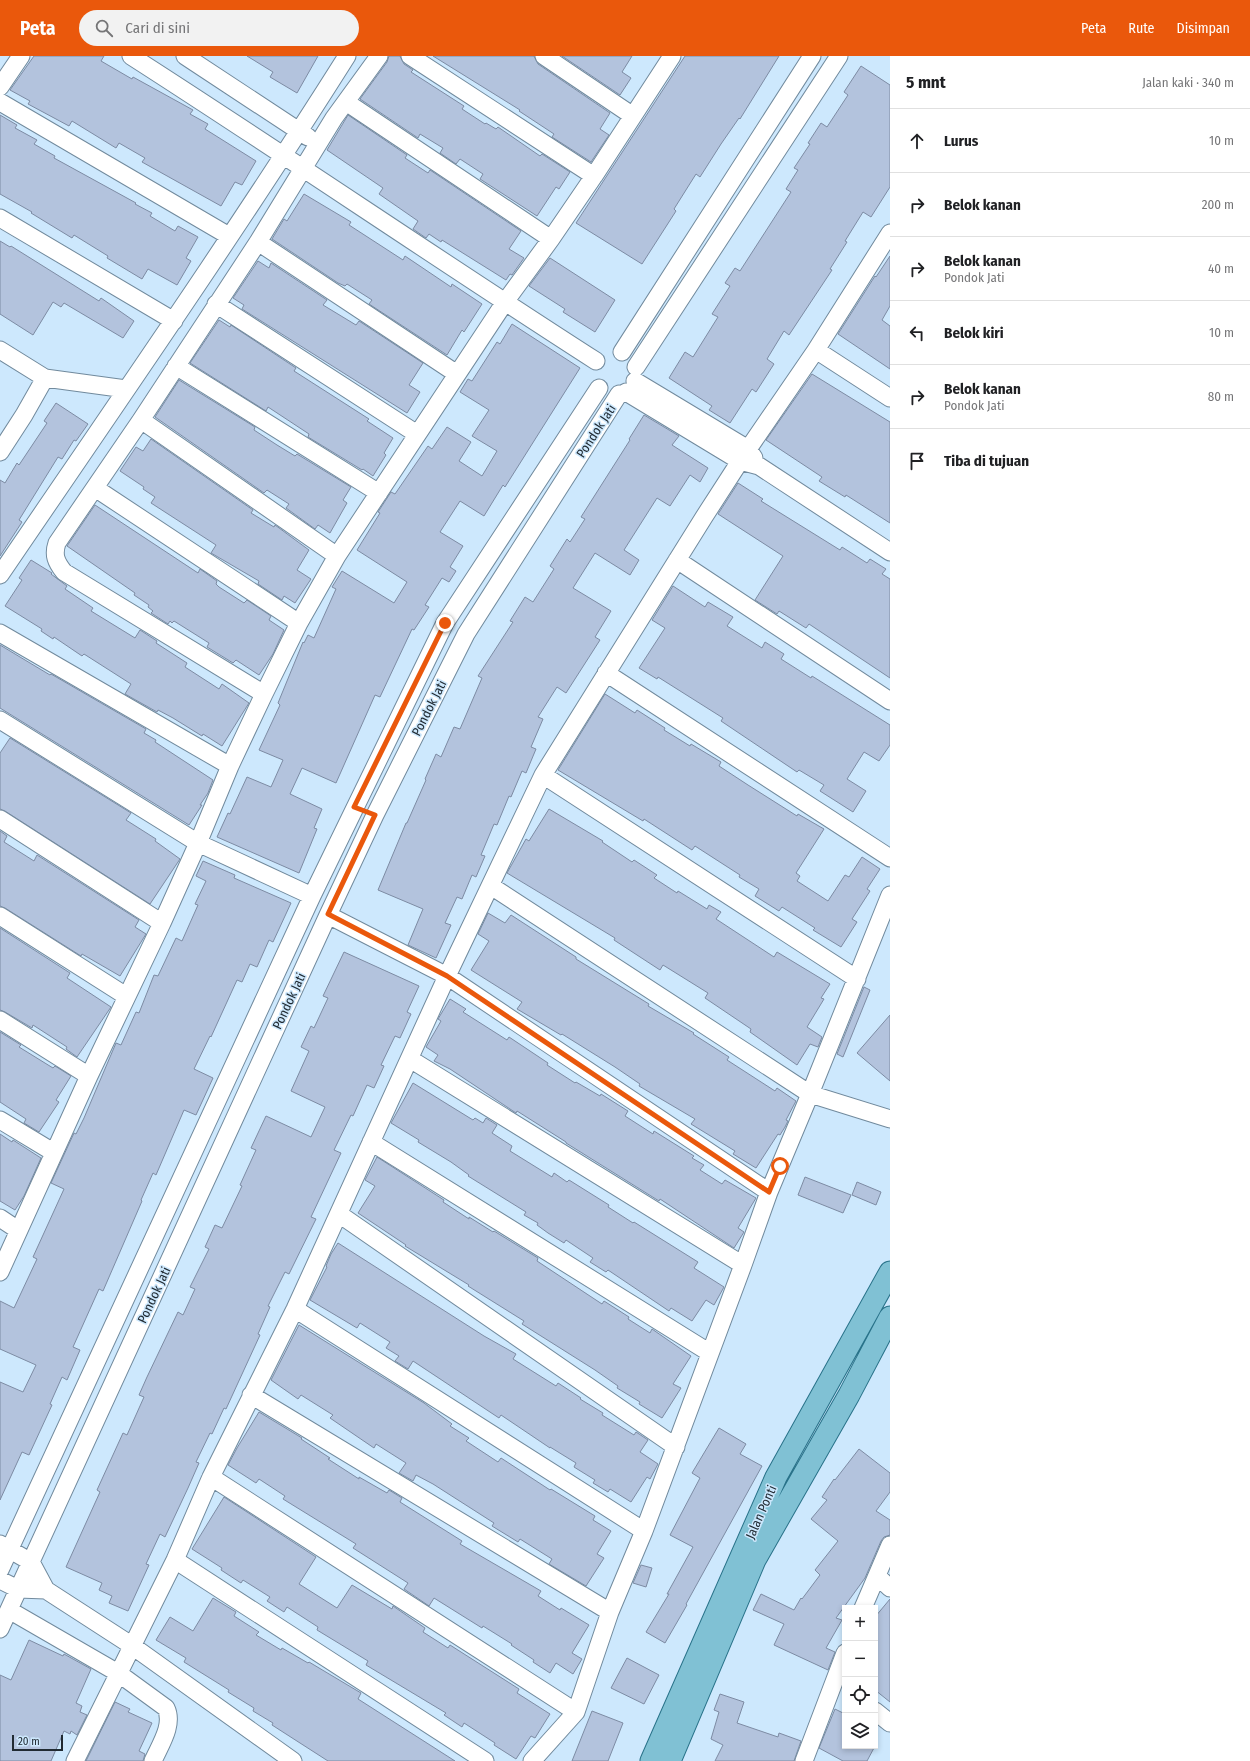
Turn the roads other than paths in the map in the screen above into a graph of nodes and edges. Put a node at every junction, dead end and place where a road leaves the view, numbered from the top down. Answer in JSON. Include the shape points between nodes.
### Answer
{"nodes":[{"id":1,"x":21,"y":56,"type":"edge"},
{"id":2,"x":131,"y":56,"type":"edge"},
{"id":3,"x":185,"y":56,"type":"edge"},
{"id":4,"x":347,"y":56,"type":"edge"},
{"id":5,"x":380,"y":56,"type":"edge"},
{"id":6,"x":410,"y":56,"type":"edge"},
{"id":7,"x":544,"y":56,"type":"edge"},
{"id":8,"x":672,"y":56,"type":"edge"},
{"id":9,"x":812,"y":56,"type":"edge"},
{"id":10,"x":839,"y":56,"type":"edge"},
{"id":11,"x":0,"y":87,"type":"edge"},
{"id":12,"x":0,"y":102,"type":"edge"},
{"id":13,"x":346,"y":102,"type":"junction"},
{"id":14,"x":633,"y":116,"type":"junction"},
{"id":15,"x":300,"y":131,"type":"junction"},
{"id":16,"x":318,"y":144,"type":"junction"},
{"id":17,"x":284,"y":155,"type":"junction"},
{"id":18,"x":303,"y":168,"type":"junction"},
{"id":19,"x":594,"y":176,"type":"junction"},
{"id":20,"x":0,"y":218,"type":"edge"},
{"id":21,"x":890,"y":234,"type":"edge"},
{"id":22,"x":229,"y":236,"type":"junction"},
{"id":23,"x":551,"y":239,"type":"junction"},
{"id":24,"x":258,"y":242,"type":"junction"},
{"id":25,"x":505,"y":302,"type":"junction"},
{"id":26,"x":216,"y":304,"type":"junction"},
{"id":27,"x":174,"y":321,"type":"junction"},
{"id":28,"x":0,"y":350,"type":"edge"},
{"id":29,"x":816,"y":350,"type":"junction"},
{"id":30,"x":622,"y":352,"type":"junction"},
{"id":31,"x":596,"y":361,"type":"junction"},
{"id":32,"x":176,"y":366,"type":"junction"},
{"id":33,"x":457,"y":374,"type":"junction"},
{"id":34,"x":45,"y":378,"type":"junction"},
{"id":35,"x":629,"y":384,"type":"junction"},
{"id":36,"x":599,"y":388,"type":"junction"},
{"id":37,"x":126,"y":389,"type":"junction"},
{"id":38,"x":890,"y":398,"type":"edge"},
{"id":39,"x":141,"y":420,"type":"junction"},
{"id":40,"x":417,"y":434,"type":"junction"},
{"id":41,"x":0,"y":452,"type":"edge"},
{"id":42,"x":744,"y":455,"type":"junction"},
{"id":43,"x":95,"y":488,"type":"junction"},
{"id":44,"x":378,"y":493,"type":"junction"},
{"id":45,"x":890,"y":552,"type":"edge"},
{"id":46,"x":337,"y":556,"type":"junction"},
{"id":47,"x":677,"y":560,"type":"junction"},
{"id":48,"x":0,"y":575,"type":"edge"},
{"id":49,"x":299,"y":623,"type":"junction"},
{"id":50,"x":0,"y":633,"type":"edge"},
{"id":51,"x":606,"y":673,"type":"junction"},
{"id":52,"x":264,"y":694,"type":"junction"},
{"id":53,"x":890,"y":701,"type":"edge"},
{"id":54,"x":0,"y":720,"type":"edge"},
{"id":55,"x":230,"y":766,"type":"junction"},
{"id":56,"x":543,"y":774,"type":"junction"},
{"id":57,"x":354,"y":807,"type":"junction"},
{"id":58,"x":375,"y":815,"type":"junction"},
{"id":59,"x":0,"y":819,"type":"edge"},
{"id":60,"x":198,"y":843,"type":"junction"},
{"id":61,"x":890,"y":858,"type":"edge"},
{"id":62,"x":490,"y":886,"type":"junction"},
{"id":63,"x":890,"y":895,"type":"edge"},
{"id":64,"x":312,"y":896,"type":"junction"},
{"id":65,"x":328,"y":914,"type":"junction"},
{"id":66,"x":0,"y":916,"type":"edge"},
{"id":67,"x":162,"y":922,"type":"junction"},
{"id":68,"x":447,"y":976,"type":"junction"},
{"id":69,"x":857,"y":978,"type":"junction"},
{"id":70,"x":126,"y":996,"type":"junction"},
{"id":71,"x":0,"y":1020,"type":"edge"},
{"id":72,"x":410,"y":1059,"type":"junction"},
{"id":73,"x":89,"y":1076,"type":"junction"},
{"id":74,"x":810,"y":1094,"type":"junction"},
{"id":75,"x":890,"y":1119,"type":"edge"},
{"id":76,"x":0,"y":1120,"type":"edge"},
{"id":77,"x":371,"y":1142,"type":"junction"},
{"id":78,"x":54,"y":1152,"type":"junction"},
{"id":79,"x":769,"y":1192,"type":"junction"},
{"id":80,"x":339,"y":1214,"type":"junction"},
{"id":81,"x":0,"y":1218,"type":"edge"},
{"id":82,"x":18,"y":1230,"type":"junction"},
{"id":83,"x":743,"y":1265,"type":"junction"},
{"id":84,"x":0,"y":1272,"type":"edge"},
{"id":85,"x":890,"y":1272,"type":"edge"},
{"id":86,"x":295,"y":1309,"type":"junction"},
{"id":87,"x":890,"y":1317,"type":"edge"},
{"id":88,"x":710,"y":1353,"type":"junction"},
{"id":89,"x":251,"y":1395,"type":"junction"},
{"id":90,"x":676,"y":1447,"type":"junction"},
{"id":91,"x":211,"y":1477,"type":"junction"},
{"id":92,"x":644,"y":1531,"type":"junction"},
{"id":93,"x":890,"y":1545,"type":"edge"},
{"id":94,"x":5,"y":1546,"type":"edge"},
{"id":95,"x":175,"y":1560,"type":"junction"},
{"id":96,"x":32,"y":1562,"type":"junction"},
{"id":97,"x":0,"y":1570,"type":"edge"},
{"id":98,"x":877,"y":1576,"type":"junction"},
{"id":99,"x":0,"y":1580,"type":"edge"},
{"id":100,"x":890,"y":1588,"type":"edge"},
{"id":101,"x":18,"y":1589,"type":"junction"},
{"id":102,"x":46,"y":1590,"type":"junction"},
{"id":103,"x":865,"y":1605,"type":"edge"},
{"id":104,"x":9,"y":1610,"type":"junction"},
{"id":105,"x":610,"y":1612,"type":"junction"},
{"id":106,"x":0,"y":1629,"type":"edge"},
{"id":107,"x":131,"y":1645,"type":"junction"},
{"id":108,"x":842,"y":1671,"type":"edge"},
{"id":109,"x":118,"y":1673,"type":"junction"},
{"id":110,"x":840,"y":1683,"type":"edge"},
{"id":111,"x":576,"y":1712,"type":"junction"},
{"id":112,"x":877,"y":1713,"type":"edge"},
{"id":113,"x":890,"y":1724,"type":"edge"},
{"id":114,"x":75,"y":1761,"type":"edge"},
{"id":115,"x":153,"y":1761,"type":"edge"},
{"id":116,"x":294,"y":1761,"type":"edge"},
{"id":117,"x":485,"y":1761,"type":"edge"},
{"id":118,"x":532,"y":1761,"type":"edge"},
{"id":119,"x":651,"y":1761,"type":"edge"},
{"id":120,"x":670,"y":1761,"type":"edge"},
{"id":121,"x":804,"y":1761,"type":"edge"}],
"edges":[{"from":1,"to":11,"type":"street"},
{"from":2,"to":17,"type":"street"},
{"from":3,"to":15,"type":"street"},
{"from":4,"to":15,"type":"street"},
{"from":5,"to":13,"type":"street"},
{"from":6,"to":19,"type":"street"},
{"from":7,"to":14,"type":"street"},
{"from":8,"to":14,"type":"street"},
{"from":9,"to":30,"type":"street"},
{"from":10,"to":35,"type":"street","name":"Pondok Jati"},
{"from":12,"to":22,"type":"street"},
{"from":13,"to":16,"type":"street"},
{"from":13,"to":23,"type":"street"},
{"from":14,"to":19,"type":"street"},
{"from":15,"to":16,"type":"street"},
{"from":15,"to":17,"type":"street"},
{"from":16,"to":18,"type":"street"},
{"from":17,"to":18,"type":"street"},
{"from":17,"to":22,"type":"street"},
{"from":18,"to":24,"type":"street"},
{"from":18,"to":25,"type":"street"},
{"from":19,"to":23,"type":"street"},
{"from":20,"to":27,"type":"street"},
{"from":21,"to":29,"type":"street"},
{"from":22,"to":27,"type":"street"},
{"from":23,"to":25,"type":"street"},
{"from":24,"to":26,"type":"street"},
{"from":24,"to":33,"type":"street"},
{"from":25,"to":31,"type":"street"},
{"from":25,"to":33,"type":"street"},
{"from":26,"to":32,"type":"street"},
{"from":26,"to":40,"type":"street"},
{"from":27,"to":37,"type":"street"},
{"from":28,"to":34,"type":"street"},
{"from":29,"to":38,"type":"street"},
{"from":29,"to":42,"type":"street"},
{"from":30,"to":31,"type":"street","via":[[607,352]]},
{"from":30,"to":35,"type":"street","via":[[628,355]]},
{"from":31,"to":36,"type":"street","via":[[593,375]]},
{"from":32,"to":39,"type":"street"},
{"from":32,"to":44,"type":"street"},
{"from":33,"to":40,"type":"street"},
{"from":34,"to":37,"type":"street"},
{"from":34,"to":41,"type":"street"},
{"from":35,"to":36,"type":"street","via":[[605,392]]},
{"from":35,"to":42,"type":"street"},
{"from":35,"to":58,"type":"street","name":"Pondok Jati","via":[[466,634]]},
{"from":36,"to":57,"type":"street","name":"Pondok Jati","via":[[445,623]]},
{"from":37,"to":48,"type":"street"},
{"from":39,"to":43,"type":"street"},
{"from":39,"to":46,"type":"street"},
{"from":40,"to":44,"type":"street"},
{"from":42,"to":45,"type":"street"},
{"from":42,"to":47,"type":"street"},
{"from":43,"to":49,"type":"street"},
{"from":43,"to":52,"type":"street","via":[[57,542],[54,552],[56,561],[64,572]]},
{"from":44,"to":46,"type":"street"},
{"from":46,"to":49,"type":"street"},
{"from":47,"to":51,"type":"street"},
{"from":47,"to":53,"type":"street"},
{"from":49,"to":52,"type":"street"},
{"from":50,"to":55,"type":"street"},
{"from":51,"to":56,"type":"street"},
{"from":51,"to":61,"type":"street"},
{"from":52,"to":55,"type":"street"},
{"from":54,"to":60,"type":"street"},
{"from":55,"to":60,"type":"street"},
{"from":56,"to":62,"type":"street"},
{"from":56,"to":69,"type":"street"},
{"from":57,"to":58,"type":"street"},
{"from":57,"to":64,"type":"street","name":"Pondok Jati"},
{"from":58,"to":65,"type":"street","name":"Pondok Jati"},
{"from":59,"to":67,"type":"street"},
{"from":60,"to":64,"type":"street"},
{"from":60,"to":67,"type":"street"},
{"from":62,"to":68,"type":"street"},
{"from":62,"to":74,"type":"street"},
{"from":63,"to":69,"type":"street"},
{"from":64,"to":94,"type":"street","name":"Pondok Jati"},
{"from":65,"to":68,"type":"street"},
{"from":65,"to":96,"type":"street","name":"Pondok Jati"},
{"from":66,"to":70,"type":"street"},
{"from":67,"to":70,"type":"street"},
{"from":68,"to":72,"type":"street"},
{"from":68,"to":79,"type":"street"},
{"from":69,"to":74,"type":"street"},
{"from":70,"to":73,"type":"street"},
{"from":71,"to":73,"type":"street"},
{"from":72,"to":77,"type":"street"},
{"from":72,"to":83,"type":"street"},
{"from":73,"to":78,"type":"street"},
{"from":74,"to":75,"type":"street"},
{"from":74,"to":79,"type":"street"},
{"from":76,"to":78,"type":"street"},
{"from":77,"to":80,"type":"street"},
{"from":77,"to":88,"type":"street"},
{"from":78,"to":82,"type":"street"},
{"from":79,"to":83,"type":"street"},
{"from":80,"to":86,"type":"street"},
{"from":80,"to":90,"type":"street"},
{"from":81,"to":82,"type":"street"},
{"from":82,"to":84,"type":"street"},
{"from":83,"to":88,"type":"street"},
{"from":85,"to":119,"type":"main road","name":"Jalan Ponti","via":[[776,1477]]},
{"from":86,"to":89,"type":"street"},
{"from":86,"to":92,"type":"street"},
{"from":87,"to":120,"type":"main road","name":"Jalan Ponti","via":[[849,1395],[755,1560]]},
{"from":88,"to":90,"type":"street"},
{"from":89,"to":91,"type":"street"},
{"from":89,"to":105,"type":"street"},
{"from":90,"to":92,"type":"street"},
{"from":91,"to":95,"type":"street"},
{"from":91,"to":111,"type":"street"},
{"from":92,"to":105,"type":"street"},
{"from":93,"to":98,"type":"street"},
{"from":94,"to":96,"type":"street"},
{"from":94,"to":97,"type":"street","name":"Pondok Jati"},
{"from":95,"to":107,"type":"street"},
{"from":95,"to":117,"type":"street"},
{"from":96,"to":101,"type":"street","name":"Pondok Jati"},
{"from":96,"to":102,"type":"street"},
{"from":98,"to":100,"type":"street"},
{"from":98,"to":103,"type":"street"},
{"from":99,"to":101,"type":"street"},
{"from":101,"to":102,"type":"street"},
{"from":101,"to":104,"type":"street","name":"Pondok Jati"},
{"from":102,"to":107,"type":"street"},
{"from":104,"to":106,"type":"street","name":"Pondok Jati"},
{"from":104,"to":109,"type":"street"},
{"from":105,"to":111,"type":"street"},
{"from":107,"to":109,"type":"street"},
{"from":107,"to":116,"type":"street"},
{"from":108,"to":110,"type":"street"},
{"from":109,"to":114,"type":"street"},
{"from":109,"to":115,"type":"street","via":[[166,1708],[169,1715],[168,1728]]},
{"from":110,"to":121,"type":"street"},
{"from":111,"to":118,"type":"street"},
{"from":112,"to":113,"type":"street"}]}
